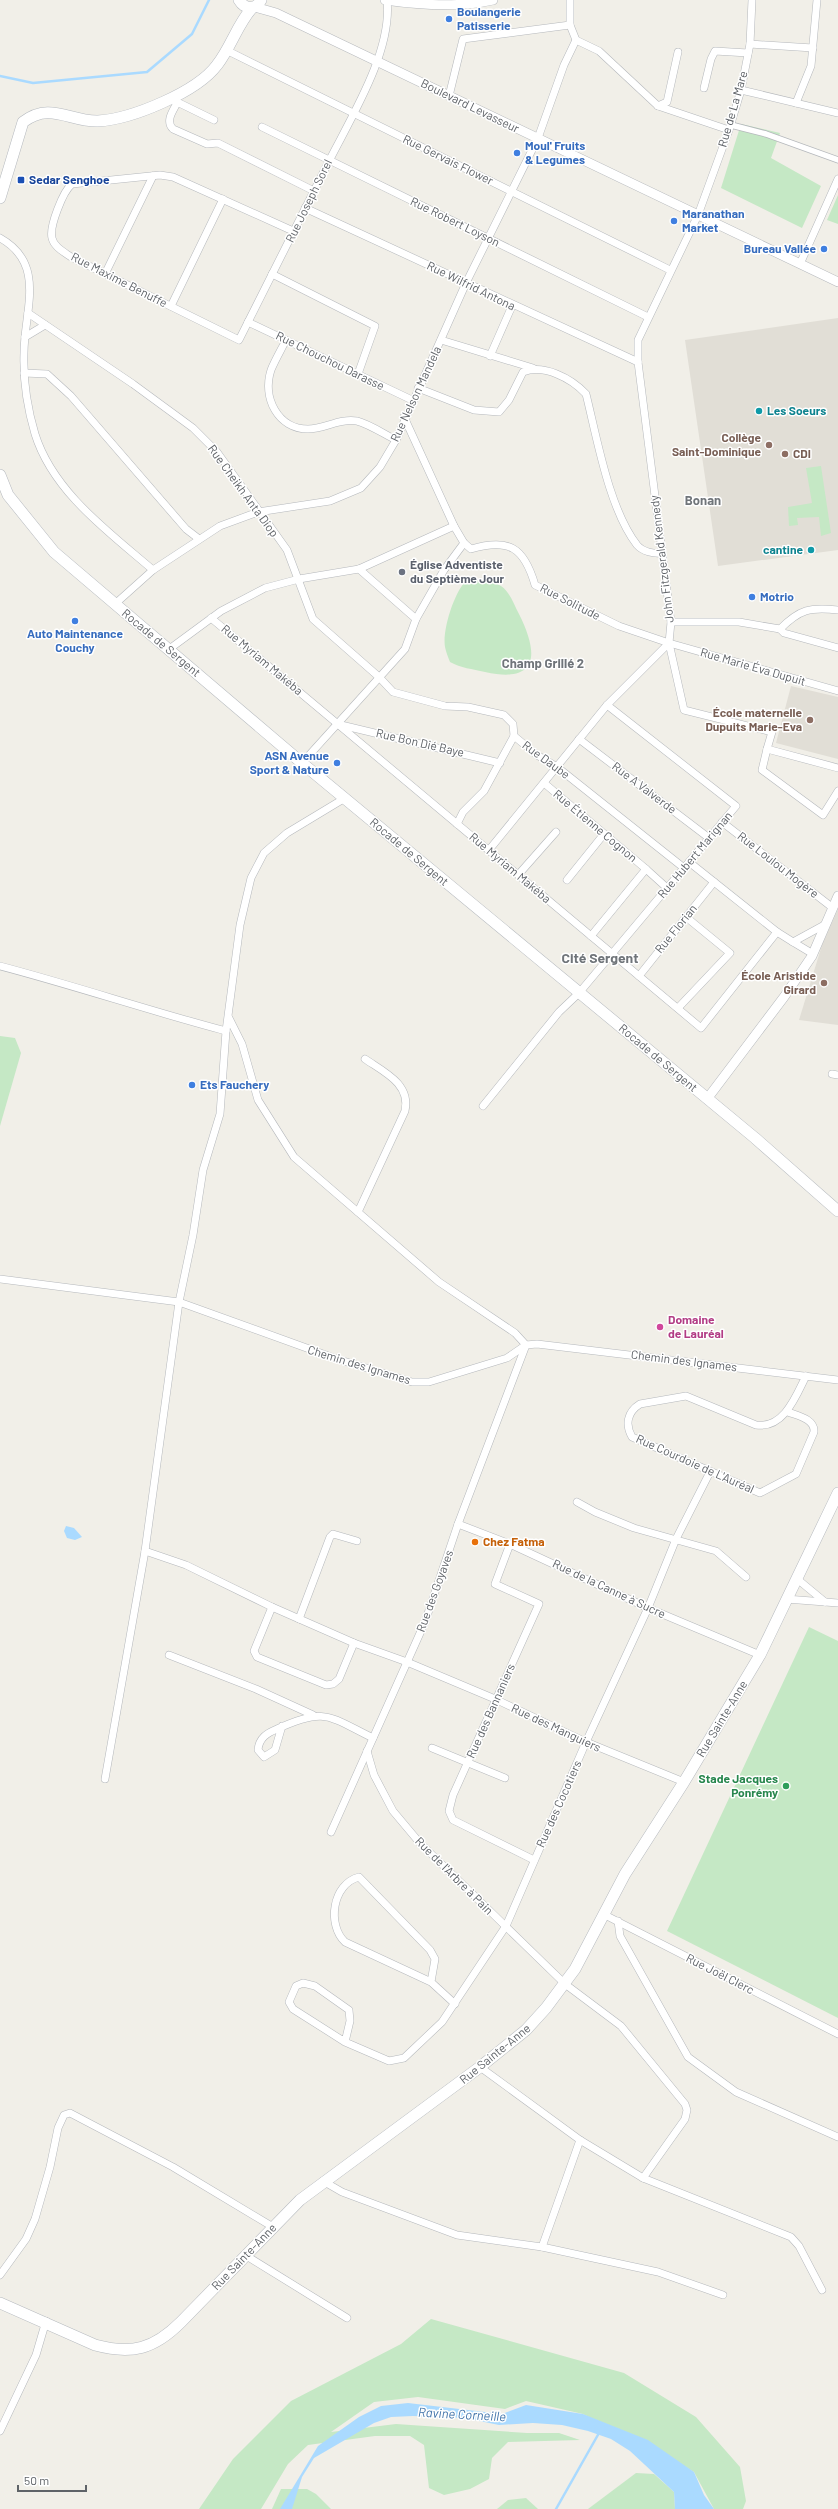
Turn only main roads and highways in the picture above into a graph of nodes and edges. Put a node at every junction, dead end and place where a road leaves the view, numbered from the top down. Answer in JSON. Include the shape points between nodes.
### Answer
{"nodes":[{"id":1,"x":240,"y":1,"type":"edge"},
{"id":2,"x":256,"y":5,"type":"edge"},
{"id":3,"x":236,"y":31,"type":"junction"},
{"id":4,"x":0,"y":198,"type":"edge"},
{"id":5,"x":0,"y":475,"type":"edge"},
{"id":6,"x":838,"y":1211,"type":"edge"},
{"id":7,"x":838,"y":1493,"type":"edge"},
{"id":8,"x":0,"y":2303,"type":"edge"}],
"edges":[{"from":1,"to":2,"type":"main road"},
{"from":1,"to":3,"type":"main road"},
{"from":2,"to":3,"type":"main road"},
{"from":3,"to":4,"type":"main road","via":[[208,75],[173,101],[98,121],[51,112],[33,114],[23,122]]},
{"from":5,"to":6,"type":"main road","name":"Rocade de Sergent","via":[[8,495],[54,552]]},
{"from":7,"to":8,"type":"main road","name":"Rue Sainte-Anne","via":[[760,1655],[625,1874],[565,1984],[526,2030],[480,2067],[323,2181],[273,2227],[171,2332],[146,2347],[111,2349],[95,2345],[46,2321]]}]}
